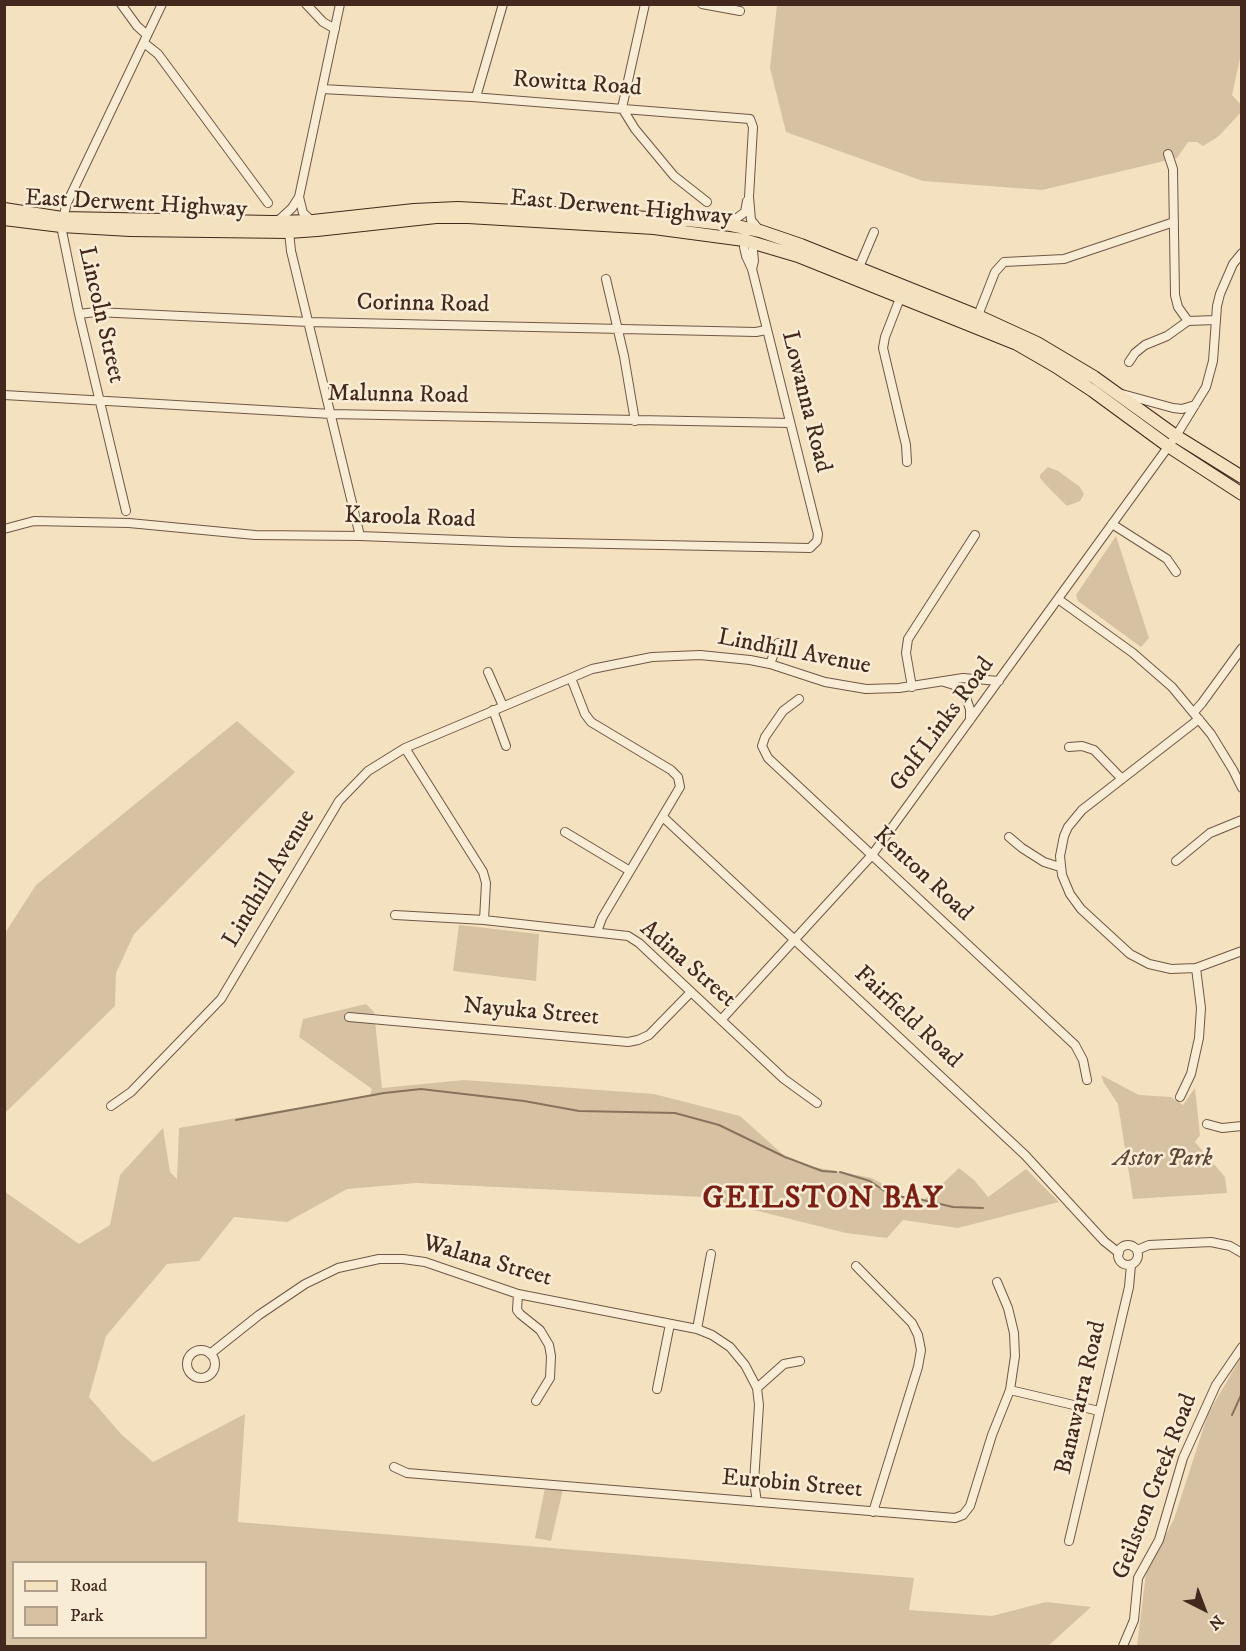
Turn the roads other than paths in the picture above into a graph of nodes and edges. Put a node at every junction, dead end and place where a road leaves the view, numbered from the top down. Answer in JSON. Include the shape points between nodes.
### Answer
{"nodes":[{"id":1,"x":121,"y":4,"type":"edge"},
{"id":2,"x":162,"y":4,"type":"edge"},
{"id":3,"x":306,"y":4,"type":"edge"},
{"id":4,"x":340,"y":4,"type":"edge"},
{"id":5,"x":503,"y":4,"type":"edge"},
{"id":6,"x":645,"y":4,"type":"edge"},
{"id":7,"x":702,"y":4,"type":"edge"},
{"id":8,"x":740,"y":11,"type":"dead end"},
{"id":9,"x":335,"y":29,"type":"junction"},
{"id":10,"x":146,"y":39,"type":"junction"},
{"id":11,"x":322,"y":89,"type":"junction"},
{"id":12,"x":476,"y":97,"type":"junction"},
{"id":13,"x":622,"y":108,"type":"junction"},
{"id":14,"x":1168,"y":154,"type":"dead end"},
{"id":15,"x":299,"y":197,"type":"junction"},
{"id":16,"x":749,"y":197,"type":"junction"},
{"id":17,"x":707,"y":202,"type":"dead end"},
{"id":18,"x":267,"y":203,"type":"dead end"},
{"id":19,"x":4,"y":209,"type":"edge"},
{"id":20,"x":4,"y":219,"type":"edge"},
{"id":21,"x":313,"y":221,"type":"junction"},
{"id":22,"x":62,"y":222,"type":"junction"},
{"id":23,"x":277,"y":222,"type":"junction"},
{"id":24,"x":701,"y":222,"type":"junction"},
{"id":25,"x":1173,"y":222,"type":"junction"},
{"id":26,"x":289,"y":232,"type":"junction"},
{"id":27,"x":874,"y":232,"type":"dead end"},
{"id":28,"x":751,"y":236,"type":"junction"},
{"id":29,"x":1242,"y":253,"type":"edge"},
{"id":30,"x":857,"y":273,"type":"junction"},
{"id":31,"x":606,"y":279,"type":"dead end"},
{"id":32,"x":903,"y":291,"type":"junction"},
{"id":33,"x":79,"y":314,"type":"junction"},
{"id":34,"x":976,"y":321,"type":"junction"},
{"id":35,"x":1188,"y":321,"type":"junction"},
{"id":36,"x":1215,"y":321,"type":"junction"},
{"id":37,"x":309,"y":322,"type":"junction"},
{"id":38,"x":618,"y":329,"type":"junction"},
{"id":39,"x":766,"y":330,"type":"junction"},
{"id":40,"x":1129,"y":362,"type":"dead end"},
{"id":41,"x":1115,"y":393,"type":"junction"},
{"id":42,"x":4,"y":395,"type":"edge"},
{"id":43,"x":100,"y":400,"type":"junction"},
{"id":44,"x":1196,"y":404,"type":"junction"},
{"id":45,"x":331,"y":414,"type":"junction"},
{"id":46,"x":635,"y":421,"type":"junction"},
{"id":47,"x":790,"y":423,"type":"junction"},
{"id":48,"x":1172,"y":441,"type":"junction"},
{"id":49,"x":907,"y":462,"type":"dead end"},
{"id":50,"x":1242,"y":477,"type":"edge"},
{"id":51,"x":1242,"y":495,"type":"edge"},
{"id":52,"x":126,"y":511,"type":"dead end"},
{"id":53,"x":1112,"y":524,"type":"junction"},
{"id":54,"x":4,"y":529,"type":"edge"},
{"id":55,"x":975,"y":535,"type":"dead end"},
{"id":56,"x":360,"y":536,"type":"junction"},
{"id":57,"x":815,"y":544,"type":"joint"},
{"id":58,"x":1176,"y":572,"type":"dead end"},
{"id":59,"x":1058,"y":599,"type":"junction"},
{"id":60,"x":778,"y":643,"type":"dead end"},
{"id":61,"x":1242,"y":648,"type":"edge"},
{"id":62,"x":770,"y":664,"type":"junction"},
{"id":63,"x":488,"y":672,"type":"dead end"},
{"id":64,"x":571,"y":678,"type":"junction"},
{"id":65,"x":942,"y":681,"type":"junction"},
{"id":66,"x":999,"y":681,"type":"junction"},
{"id":67,"x":912,"y":687,"type":"junction"},
{"id":68,"x":799,"y":699,"type":"dead end"},
{"id":69,"x":503,"y":706,"type":"junction"},
{"id":70,"x":493,"y":710,"type":"junction"},
{"id":71,"x":1197,"y":715,"type":"junction"},
{"id":72,"x":970,"y":721,"type":"junction"},
{"id":73,"x":506,"y":746,"type":"dead end"},
{"id":74,"x":1069,"y":747,"type":"dead end"},
{"id":75,"x":405,"y":748,"type":"junction"},
{"id":76,"x":1122,"y":778,"type":"junction"},
{"id":77,"x":1242,"y":788,"type":"edge"},
{"id":78,"x":663,"y":818,"type":"junction"},
{"id":79,"x":1242,"y":820,"type":"edge"},
{"id":80,"x":565,"y":832,"type":"dead end"},
{"id":81,"x":1009,"y":837,"type":"dead end"},
{"id":82,"x":872,"y":855,"type":"junction"},
{"id":83,"x":1176,"y":861,"type":"dead end"},
{"id":84,"x":1060,"y":867,"type":"junction"},
{"id":85,"x":630,"y":871,"type":"junction"},
{"id":86,"x":395,"y":915,"type":"dead end"},
{"id":87,"x":484,"y":920,"type":"junction"},
{"id":88,"x":597,"y":932,"type":"junction"},
{"id":89,"x":795,"y":940,"type":"junction"},
{"id":90,"x":1242,"y":951,"type":"edge"},
{"id":91,"x":1196,"y":968,"type":"junction"},
{"id":92,"x":691,"y":992,"type":"junction"},
{"id":93,"x":348,"y":1017,"type":"dead end"},
{"id":94,"x":721,"y":1020,"type":"junction"},
{"id":95,"x":1087,"y":1080,"type":"dead end"},
{"id":96,"x":1180,"y":1097,"type":"dead end"},
{"id":97,"x":818,"y":1103,"type":"dead end"},
{"id":98,"x":111,"y":1106,"type":"dead end"},
{"id":99,"x":1207,"y":1124,"type":"dead end"},
{"id":100,"x":1242,"y":1126,"type":"edge"},
{"id":101,"x":1137,"y":1250,"type":"junction"},
{"id":102,"x":1119,"y":1253,"type":"junction"},
{"id":103,"x":1242,"y":1253,"type":"edge"},
{"id":104,"x":711,"y":1254,"type":"dead end"},
{"id":105,"x":1131,"y":1265,"type":"junction"},
{"id":106,"x":856,"y":1266,"type":"dead end"},
{"id":107,"x":997,"y":1282,"type":"dead end"},
{"id":108,"x":518,"y":1294,"type":"junction"},
{"id":109,"x":670,"y":1324,"type":"junction"},
{"id":110,"x":697,"y":1329,"type":"junction"},
{"id":111,"x":1242,"y":1347,"type":"edge"},
{"id":112,"x":210,"y":1354,"type":"dead end"},
{"id":113,"x":800,"y":1361,"type":"dead end"},
{"id":114,"x":657,"y":1389,"type":"dead end"},
{"id":115,"x":757,"y":1389,"type":"junction"},
{"id":116,"x":1010,"y":1390,"type":"junction"},
{"id":117,"x":536,"y":1401,"type":"dead end"},
{"id":118,"x":1099,"y":1411,"type":"junction"},
{"id":119,"x":394,"y":1467,"type":"dead end"},
{"id":120,"x":757,"y":1502,"type":"junction"},
{"id":121,"x":873,"y":1512,"type":"junction"},
{"id":122,"x":1069,"y":1541,"type":"dead end"},
{"id":123,"x":1123,"y":1647,"type":"edge"}],
"edges":[{"from":1,"to":10,"type":"street"},
{"from":2,"to":10,"type":"street","name":"Lincoln Street"},
{"from":3,"to":9,"type":"street","via":[[322,22]]},
{"from":4,"to":9,"type":"street"},
{"from":5,"to":12,"type":"street"},
{"from":6,"to":13,"type":"street"},
{"from":7,"to":8,"type":"street"},
{"from":9,"to":11,"type":"street"},
{"from":10,"to":18,"type":"street"},
{"from":10,"to":22,"type":"street","name":"Lincoln Street","via":[[67,203]]},
{"from":11,"to":12,"type":"street","name":"Rowitta Road"},
{"from":11,"to":15,"type":"street"},
{"from":12,"to":13,"type":"street","name":"Rowitta Road"},
{"from":13,"to":16,"type":"street","name":"Rowitta Road","via":[[750,119],[753,127]]},
{"from":13,"to":17,"type":"street","via":[[674,176]]},
{"from":14,"to":25,"type":"street","via":[[1173,169]]},
{"from":15,"to":21,"type":"street","via":[[301,209]]},
{"from":15,"to":23,"type":"street"},
{"from":16,"to":24,"type":"street","via":[[745,212],[737,218]]},
{"from":16,"to":28,"type":"street","name":"Rowitta Road"},
{"from":19,"to":22,"type":"main road","name":"East Derwent Highway"},
{"from":20,"to":22,"type":"main road","name":"East Derwent Highway"},
{"from":21,"to":23,"type":"main road","name":"East Derwent Highway"},
{"from":21,"to":24,"type":"main road","name":"East Derwent Highway","via":[[458,208]]},
{"from":22,"to":23,"type":"main road","name":"East Derwent Highway"},
{"from":22,"to":26,"type":"main road","name":"East Derwent Highway","via":[[130,230]]},
{"from":22,"to":33,"type":"street","name":"Lincoln Street"},
{"from":24,"to":28,"type":"main road","name":"East Derwent Highway"},
{"from":25,"to":34,"type":"street","via":[[1064,260],[1004,262],[995,272]]},
{"from":25,"to":35,"type":"street","via":[[1175,295]]},
{"from":26,"to":28,"type":"main road","name":"East Derwent Highway","via":[[457,217]]},
{"from":26,"to":37,"type":"street"},
{"from":27,"to":30,"type":"street"},
{"from":28,"to":30,"type":"main road","name":"East Derwent Highway","via":[[801,245]]},
{"from":28,"to":39,"type":"street","name":"Lowanna Road","via":[[752,270]]},
{"from":29,"to":36,"type":"street","name":"Golf Links Road","via":[[1224,282]]},
{"from":30,"to":32,"type":"main road","name":"East Derwent Highway"},
{"from":31,"to":38,"type":"street"},
{"from":32,"to":34,"type":"main road","name":"East Derwent Highway"},
{"from":32,"to":49,"type":"street","via":[[882,348]]},
{"from":33,"to":37,"type":"street","name":"Corinna Road"},
{"from":33,"to":43,"type":"street","name":"Lincoln Street"},
{"from":34,"to":41,"type":"main road","name":"East Derwent Highway","via":[[1018,334],[1066,359]]},
{"from":34,"to":48,"type":"main road","name":"East Derwent Highway"},
{"from":35,"to":36,"type":"street"},
{"from":35,"to":40,"type":"street","via":[[1145,345]]},
{"from":36,"to":44,"type":"street","name":"Golf Links Road","via":[[1213,361],[1206,387]]},
{"from":37,"to":38,"type":"street","name":"Corinna Road"},
{"from":37,"to":45,"type":"street"},
{"from":38,"to":39,"type":"street","name":"Corinna Road"},
{"from":38,"to":46,"type":"street"},
{"from":39,"to":47,"type":"street","name":"Lowanna Road"},
{"from":41,"to":44,"type":"street","via":[[1173,408]]},
{"from":41,"to":48,"type":"main road","name":"East Derwent Highway"},
{"from":42,"to":43,"type":"street","name":"Malunna Road"},
{"from":43,"to":45,"type":"street","name":"Malunna Road"},
{"from":43,"to":52,"type":"street","name":"Lincoln Street"},
{"from":44,"to":48,"type":"street","name":"Golf Links Road"},
{"from":45,"to":46,"type":"street","name":"Malunna Road"},
{"from":45,"to":56,"type":"street"},
{"from":46,"to":47,"type":"street","name":"Malunna Road"},
{"from":47,"to":57,"type":"street","name":"Lowanna Road","via":[[818,534]]},
{"from":48,"to":50,"type":"main road","name":"East Derwent Highway"},
{"from":48,"to":51,"type":"main road","name":"East Derwent Highway"},
{"from":48,"to":53,"type":"street","name":"Golf Links Road"},
{"from":53,"to":58,"type":"street","via":[[1167,559]]},
{"from":53,"to":59,"type":"street","name":"Golf Links Road"},
{"from":54,"to":56,"type":"street","name":"Karoola Road","via":[[34,521],[129,523],[255,535]]},
{"from":55,"to":67,"type":"street","via":[[908,639],[906,653]]},
{"from":56,"to":57,"type":"street","name":"Karoola Road","via":[[734,547],[804,548]]},
{"from":59,"to":66,"type":"street","name":"Golf Links Road"},
{"from":59,"to":71,"type":"street","via":[[1133,652]]},
{"from":60,"to":62,"type":"street"},
{"from":61,"to":71,"type":"street"},
{"from":62,"to":64,"type":"street","name":"Lindhill Avenue","via":[[676,655],[609,664]]},
{"from":62,"to":67,"type":"street","name":"Lindhill Avenue","via":[[845,686]]},
{"from":63,"to":69,"type":"street"},
{"from":64,"to":69,"type":"street","name":"Lindhill Avenue"},
{"from":64,"to":78,"type":"street","via":[[591,722],[678,777],[680,787]]},
{"from":65,"to":66,"type":"street","name":"Lindhill Avenue"},
{"from":65,"to":67,"type":"street","name":"Lindhill Avenue"},
{"from":65,"to":72,"type":"street","via":[[954,685],[964,695]]},
{"from":66,"to":72,"type":"street","name":"Golf Links Road"},
{"from":68,"to":82,"type":"street","name":"Kenton Road","via":[[783,711],[765,737],[765,754]]},
{"from":69,"to":70,"type":"street","name":"Lindhill Avenue"},
{"from":70,"to":73,"type":"street"},
{"from":70,"to":75,"type":"street","name":"Lindhill Avenue"},
{"from":71,"to":76,"type":"street"},
{"from":71,"to":77,"type":"street"},
{"from":72,"to":82,"type":"street","name":"Golf Links Road"},
{"from":74,"to":76,"type":"street","via":[[1094,750]]},
{"from":75,"to":87,"type":"street","via":[[483,872]]},
{"from":75,"to":98,"type":"street","name":"Lindhill Avenue","via":[[368,771],[339,801],[221,999],[131,1092]]},
{"from":76,"to":84,"type":"street","via":[[1074,819],[1064,836]]},
{"from":78,"to":85,"type":"street"},
{"from":78,"to":89,"type":"street","name":"Fairfield Road"},
{"from":79,"to":83,"type":"street","via":[[1210,833]]},
{"from":80,"to":85,"type":"street"},
{"from":81,"to":84,"type":"street","via":[[1044,862]]},
{"from":82,"to":89,"type":"street","name":"Golf Links Road"},
{"from":82,"to":95,"type":"street","name":"Kenton Road","via":[[1075,1045]]},
{"from":84,"to":91,"type":"street","via":[[1075,902],[1130,954],[1160,967]]},
{"from":85,"to":88,"type":"street"},
{"from":86,"to":87,"type":"street","name":"Adina Street"},
{"from":87,"to":88,"type":"street","name":"Adina Street"},
{"from":88,"to":92,"type":"street","name":"Adina Street","via":[[633,939]]},
{"from":89,"to":94,"type":"street","name":"Golf Links Road"},
{"from":89,"to":102,"type":"street","name":"Fairfield Road","via":[[1033,1162]]},
{"from":90,"to":91,"type":"street"},
{"from":91,"to":96,"type":"street","via":[[1201,1008],[1199,1038],[1191,1074]]},
{"from":92,"to":93,"type":"street","name":"Nayuka Street","via":[[649,1035],[628,1042]]},
{"from":92,"to":94,"type":"street","name":"Adina Street"},
{"from":94,"to":97,"type":"street","name":"Adina Street","via":[[784,1079]]},
{"from":99,"to":100,"type":"street","via":[[1222,1128]]},
{"from":101,"to":102,"type":"street","via":[[1128,1245]]},
{"from":101,"to":103,"type":"street","via":[[1149,1245],[1211,1242]]},
{"from":101,"to":105,"type":"street","via":[[1137,1259]]},
{"from":102,"to":105,"type":"street","via":[[1123,1263]]},
{"from":104,"to":110,"type":"street"},
{"from":105,"to":118,"type":"street","name":"Banawarra Road","via":[[1130,1287]]},
{"from":106,"to":121,"type":"street","via":[[912,1323],[921,1350]]},
{"from":107,"to":116,"type":"street","via":[[1014,1333]]},
{"from":108,"to":109,"type":"street","name":"Walana Street"},
{"from":108,"to":112,"type":"street","name":"Walana Street","via":[[425,1262],[366,1261],[338,1268],[305,1284]]},
{"from":108,"to":117,"type":"street","via":[[517,1310],[540,1330],[551,1356],[550,1378]]},
{"from":109,"to":110,"type":"street","name":"Walana Street"},
{"from":109,"to":114,"type":"street"},
{"from":110,"to":115,"type":"street","name":"Walana Street","via":[[730,1347],[746,1365]]},
{"from":111,"to":123,"type":"street","name":"Geilston Creek Road","via":[[1216,1385],[1184,1458],[1159,1540],[1138,1578],[1134,1620]]},
{"from":113,"to":115,"type":"street","via":[[784,1364]]},
{"from":115,"to":120,"type":"street","name":"Walana Street"},
{"from":116,"to":118,"type":"street"},
{"from":116,"to":121,"type":"street","name":"Eurobin Street","via":[[970,1506],[963,1515],[955,1518]]},
{"from":118,"to":122,"type":"street","name":"Banawarra Road"},
{"from":119,"to":120,"type":"street","name":"Eurobin Street","via":[[407,1473]]},
{"from":120,"to":121,"type":"street","name":"Eurobin Street"}]}
